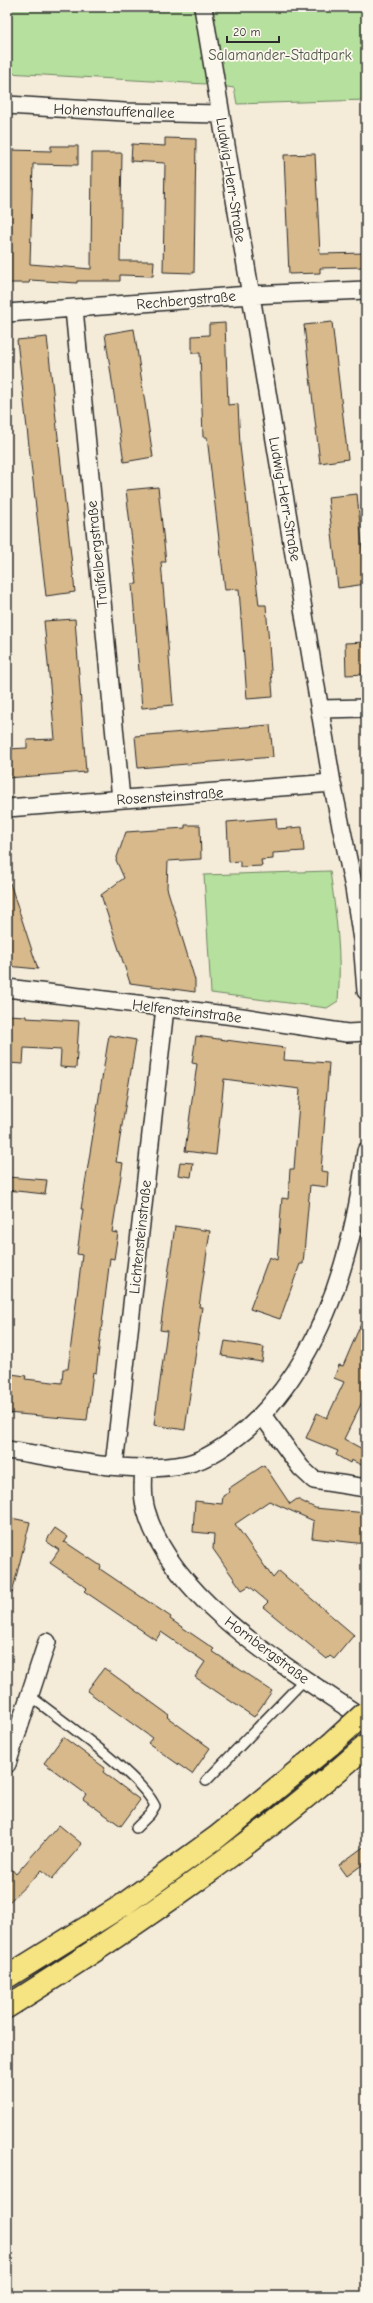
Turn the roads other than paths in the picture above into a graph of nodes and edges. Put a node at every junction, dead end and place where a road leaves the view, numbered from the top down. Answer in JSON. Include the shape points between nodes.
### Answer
{"nodes":[{"id":1,"x":203,"y":7,"type":"edge"},
{"id":2,"x":7,"y":105,"type":"edge"},
{"id":3,"x":220,"y":114,"type":"junction"},
{"id":4,"x":366,"y":290,"type":"edge"},
{"id":5,"x":250,"y":295,"type":"junction"},
{"id":6,"x":74,"y":309,"type":"junction"},
{"id":7,"x":7,"y":313,"type":"edge"},
{"id":8,"x":366,"y":708,"type":"edge"},
{"id":9,"x":321,"y":709,"type":"junction"},
{"id":10,"x":332,"y":783,"type":"junction"},
{"id":11,"x":121,"y":799,"type":"junction"},
{"id":12,"x":7,"y":808,"type":"edge"},
{"id":13,"x":360,"y":887,"type":"edge"},
{"id":14,"x":7,"y":988,"type":"edge"},
{"id":15,"x":366,"y":991,"type":"edge"},
{"id":16,"x":166,"y":1008,"type":"junction"},
{"id":17,"x":366,"y":1032,"type":"edge"},
{"id":18,"x":366,"y":1151,"type":"edge"},
{"id":19,"x":360,"y":1222,"type":"edge"},
{"id":20,"x":262,"y":1415,"type":"junction"},
{"id":21,"x":7,"y":1450,"type":"edge"},
{"id":22,"x":114,"y":1466,"type":"junction"},
{"id":23,"x":144,"y":1468,"type":"junction"},
{"id":24,"x":366,"y":1488,"type":"edge"},
{"id":25,"x":47,"y":1642,"type":"dead end"},
{"id":26,"x":305,"y":1679,"type":"junction"},
{"id":27,"x":29,"y":1696,"type":"junction"},
{"id":28,"x":366,"y":1712,"type":"edge"},
{"id":29,"x":366,"y":1720,"type":"edge"},
{"id":30,"x":359,"y":1752,"type":"edge"},
{"id":31,"x":7,"y":1764,"type":"edge"},
{"id":32,"x":206,"y":1781,"type":"dead end"},
{"id":33,"x":136,"y":1828,"type":"dead end"},
{"id":34,"x":7,"y":1978,"type":"edge"},
{"id":35,"x":7,"y":2007,"type":"edge"}],
"edges":[{"from":1,"to":3,"type":"street","name":"Ludwig-Herr-Straße"},
{"from":2,"to":3,"type":"street","name":"Hohenstauffenallee","via":[[125,112]]},
{"from":3,"to":5,"type":"street","name":"Ludwig-Herr-Straße"},
{"from":4,"to":5,"type":"street","name":"Rechbergstraße"},
{"from":5,"to":6,"type":"street","name":"Rechbergstraße"},
{"from":5,"to":9,"type":"street","name":"Ludwig-Herr-Straße"},
{"from":6,"to":7,"type":"street","name":"Rechbergstraße"},
{"from":6,"to":11,"type":"street","name":"Traifelbergstraße"},
{"from":8,"to":9,"type":"street"},
{"from":9,"to":10,"type":"street","name":"Ludwig-Herr-Straße"},
{"from":10,"to":11,"type":"street","name":"Rosensteinstraße"},
{"from":10,"to":13,"type":"street","name":"Ludwig-Herr-Straße"},
{"from":11,"to":12,"type":"street","name":"Rosensteinstraße"},
{"from":13,"to":15,"type":"street","name":"Ludwig-Herr-Straße"},
{"from":14,"to":16,"type":"street","name":"Helfensteinstraße"},
{"from":16,"to":17,"type":"street","name":"Helfensteinstraße","via":[[340,1032]]},
{"from":16,"to":22,"type":"street","name":"Lichtensteinstraße"},
{"from":18,"to":19,"type":"street"},
{"from":19,"to":20,"type":"street","via":[[310,1344],[289,1382]]},
{"from":20,"to":23,"type":"street","via":[[235,1439],[207,1457],[188,1464]]},
{"from":20,"to":24,"type":"street","via":[[300,1468],[314,1480]]},
{"from":21,"to":22,"type":"street"},
{"from":22,"to":23,"type":"street"},
{"from":23,"to":26,"type":"street","name":"Hornbergstraße","via":[[145,1509],[153,1530],[170,1560],[229,1624],[268,1655]]},
{"from":25,"to":27,"type":"street"},
{"from":26,"to":29,"type":"street","name":"Hornbergstraße"},
{"from":26,"to":32,"type":"lane"},
{"from":27,"to":31,"type":"street"},
{"from":27,"to":33,"type":"lane","via":[[150,1794],[155,1806]]},
{"from":28,"to":34,"type":"highway","bridge":true,"via":[[331,1744],[211,1841],[123,1905]]},
{"from":30,"to":35,"type":"highway","via":[[308,1797],[216,1868],[152,1914]]}]}
